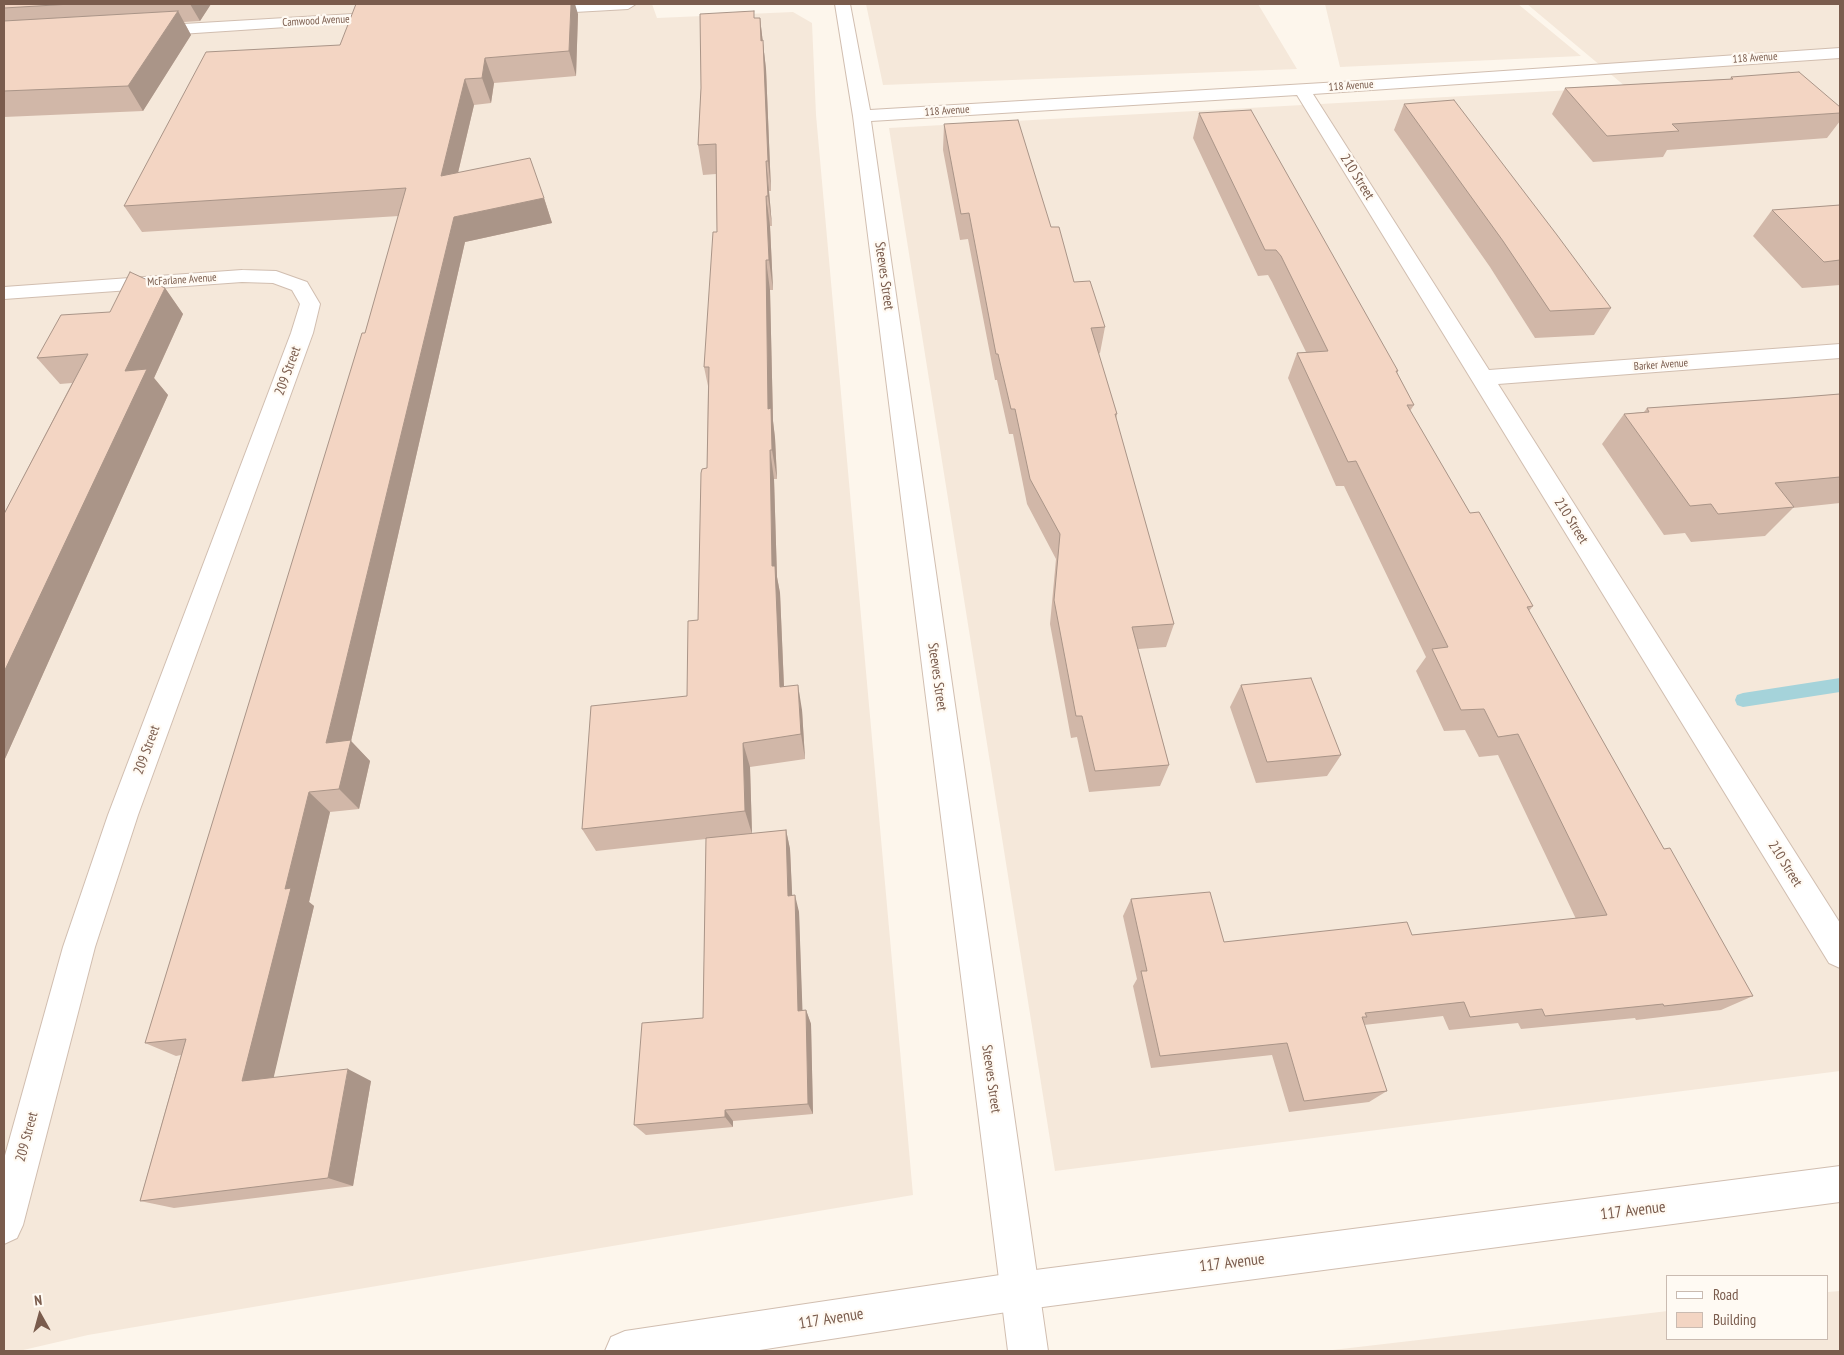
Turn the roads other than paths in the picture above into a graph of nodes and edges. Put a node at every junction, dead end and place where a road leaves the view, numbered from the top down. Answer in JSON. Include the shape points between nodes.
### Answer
{"nodes":[{"id":1,"x":628,"y":4,"type":"edge"},
{"id":2,"x":842,"y":4,"type":"edge"},
{"id":3,"x":519,"y":10,"type":"edge"},
{"id":4,"x":400,"y":17,"type":"edge"},
{"id":5,"x":133,"y":32,"type":"edge"},
{"id":6,"x":1840,"y":52,"type":"edge"},
{"id":7,"x":1302,"y":89,"type":"junction"},
{"id":8,"x":862,"y":116,"type":"junction"},
{"id":9,"x":300,"y":286,"type":"joint"},
{"id":10,"x":4,"y":293,"type":"edge"},
{"id":11,"x":1840,"y":351,"type":"edge"},
{"id":12,"x":1483,"y":378,"type":"junction"},
{"id":13,"x":1840,"y":952,"type":"edge"},
{"id":14,"x":1840,"y":1184,"type":"edge"},
{"id":15,"x":4,"y":1225,"type":"edge"},
{"id":16,"x":1020,"y":1291,"type":"junction"},
{"id":17,"x":625,"y":1351,"type":"edge"},
{"id":18,"x":1028,"y":1351,"type":"edge"}],
"edges":[{"from":1,"to":3,"type":"street"},
{"from":2,"to":8,"type":"street","name":"Steeves Street"},
{"from":4,"to":5,"type":"street","name":"Camwood Avenue"},
{"from":6,"to":7,"type":"street","name":"118 Avenue"},
{"from":7,"to":8,"type":"street","name":"118 Avenue"},
{"from":7,"to":12,"type":"street","name":"210 Street"},
{"from":8,"to":16,"type":"street","name":"Steeves Street"},
{"from":9,"to":10,"type":"street","name":"McFarlane Avenue","via":[[276,277],[242,276]]},
{"from":9,"to":15,"type":"street","name":"209 Street","via":[[310,304],[302,333],[123,815],[79,947]]},
{"from":11,"to":12,"type":"street","name":"Barker Avenue"},
{"from":12,"to":13,"type":"street","name":"210 Street"},
{"from":14,"to":16,"type":"street","name":"117 Avenue"},
{"from":16,"to":17,"type":"street","name":"117 Avenue"},
{"from":16,"to":18,"type":"street","name":"Steeves Street"}]}
